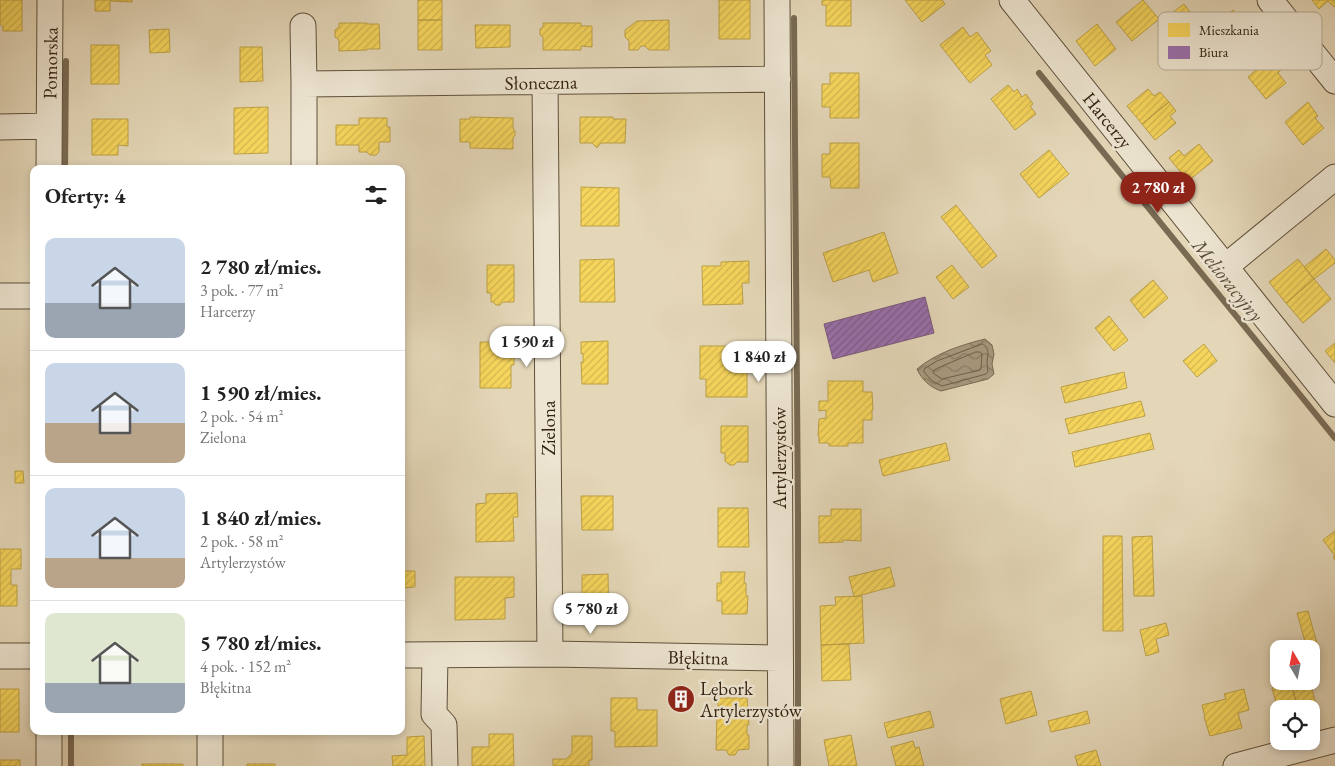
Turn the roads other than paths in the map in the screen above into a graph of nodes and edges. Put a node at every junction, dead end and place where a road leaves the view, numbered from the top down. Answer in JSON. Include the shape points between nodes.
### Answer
{"nodes":[{"id":1,"x":50,"y":0,"type":"edge"},
{"id":2,"x":778,"y":0,"type":"edge"},
{"id":3,"x":1012,"y":0,"type":"edge"},
{"id":4,"x":1270,"y":0,"type":"edge"},
{"id":5,"x":1280,"y":12,"type":"edge"},
{"id":6,"x":303,"y":26,"type":"dead end"},
{"id":7,"x":1322,"y":65,"type":"edge"},
{"id":8,"x":778,"y":79,"type":"junction"},
{"id":9,"x":1335,"y":81,"type":"edge"},
{"id":10,"x":545,"y":82,"type":"junction"},
{"id":11,"x":304,"y":84,"type":"junction"},
{"id":12,"x":49,"y":126,"type":"junction"},
{"id":13,"x":0,"y":127,"type":"edge"},
{"id":14,"x":49,"y":165,"type":"edge"},
{"id":15,"x":304,"y":165,"type":"edge"},
{"id":16,"x":1335,"y":177,"type":"edge"},
{"id":17,"x":1225,"y":267,"type":"junction"},
{"id":18,"x":0,"y":296,"type":"edge"},
{"id":19,"x":30,"y":296,"type":"edge"},
{"id":20,"x":1335,"y":404,"type":"edge"},
{"id":21,"x":550,"y":654,"type":"junction"},
{"id":22,"x":405,"y":655,"type":"edge"},
{"id":23,"x":435,"y":655,"type":"junction"},
{"id":24,"x":0,"y":656,"type":"edge"},
{"id":25,"x":30,"y":656,"type":"edge"},
{"id":26,"x":780,"y":658,"type":"junction"},
{"id":27,"x":49,"y":735,"type":"edge"},
{"id":28,"x":210,"y":735,"type":"edge"},
{"id":29,"x":1335,"y":740,"type":"edge"},
{"id":30,"x":49,"y":766,"type":"edge"},
{"id":31,"x":210,"y":766,"type":"edge"},
{"id":32,"x":445,"y":766,"type":"edge"},
{"id":33,"x":781,"y":766,"type":"edge"},
{"id":34,"x":1236,"y":766,"type":"edge"}],
"edges":[{"from":1,"to":12,"type":"street","name":"Pomorska"},
{"from":2,"to":8,"type":"street","name":"Artylerzystów"},
{"from":3,"to":17,"type":"street","name":"Harcerzy"},
{"from":4,"to":5,"type":"street"},
{"from":6,"to":11,"type":"street"},
{"from":7,"to":9,"type":"street"},
{"from":8,"to":10,"type":"street","name":"Słoneczna"},
{"from":8,"to":26,"type":"street","name":"Artylerzystów"},
{"from":10,"to":11,"type":"street","name":"Słoneczna"},
{"from":10,"to":21,"type":"street","name":"Zielona"},
{"from":11,"to":15,"type":"street"},
{"from":12,"to":13,"type":"street","name":"Pomorska"},
{"from":12,"to":14,"type":"street","name":"Pomorska"},
{"from":16,"to":17,"type":"street"},
{"from":17,"to":20,"type":"street","name":"Harcerzy"},
{"from":18,"to":19,"type":"street"},
{"from":21,"to":23,"type":"street","name":"Błękitna"},
{"from":21,"to":26,"type":"street","name":"Błękitna"},
{"from":22,"to":23,"type":"street","name":"Błękitna"},
{"from":23,"to":32,"type":"street","via":[[434,714],[444,726]]},
{"from":24,"to":25,"type":"street"},
{"from":26,"to":33,"type":"street","name":"Artylerzystów"},
{"from":27,"to":30,"type":"street"},
{"from":28,"to":31,"type":"street"},
{"from":29,"to":34,"type":"street"}]}
